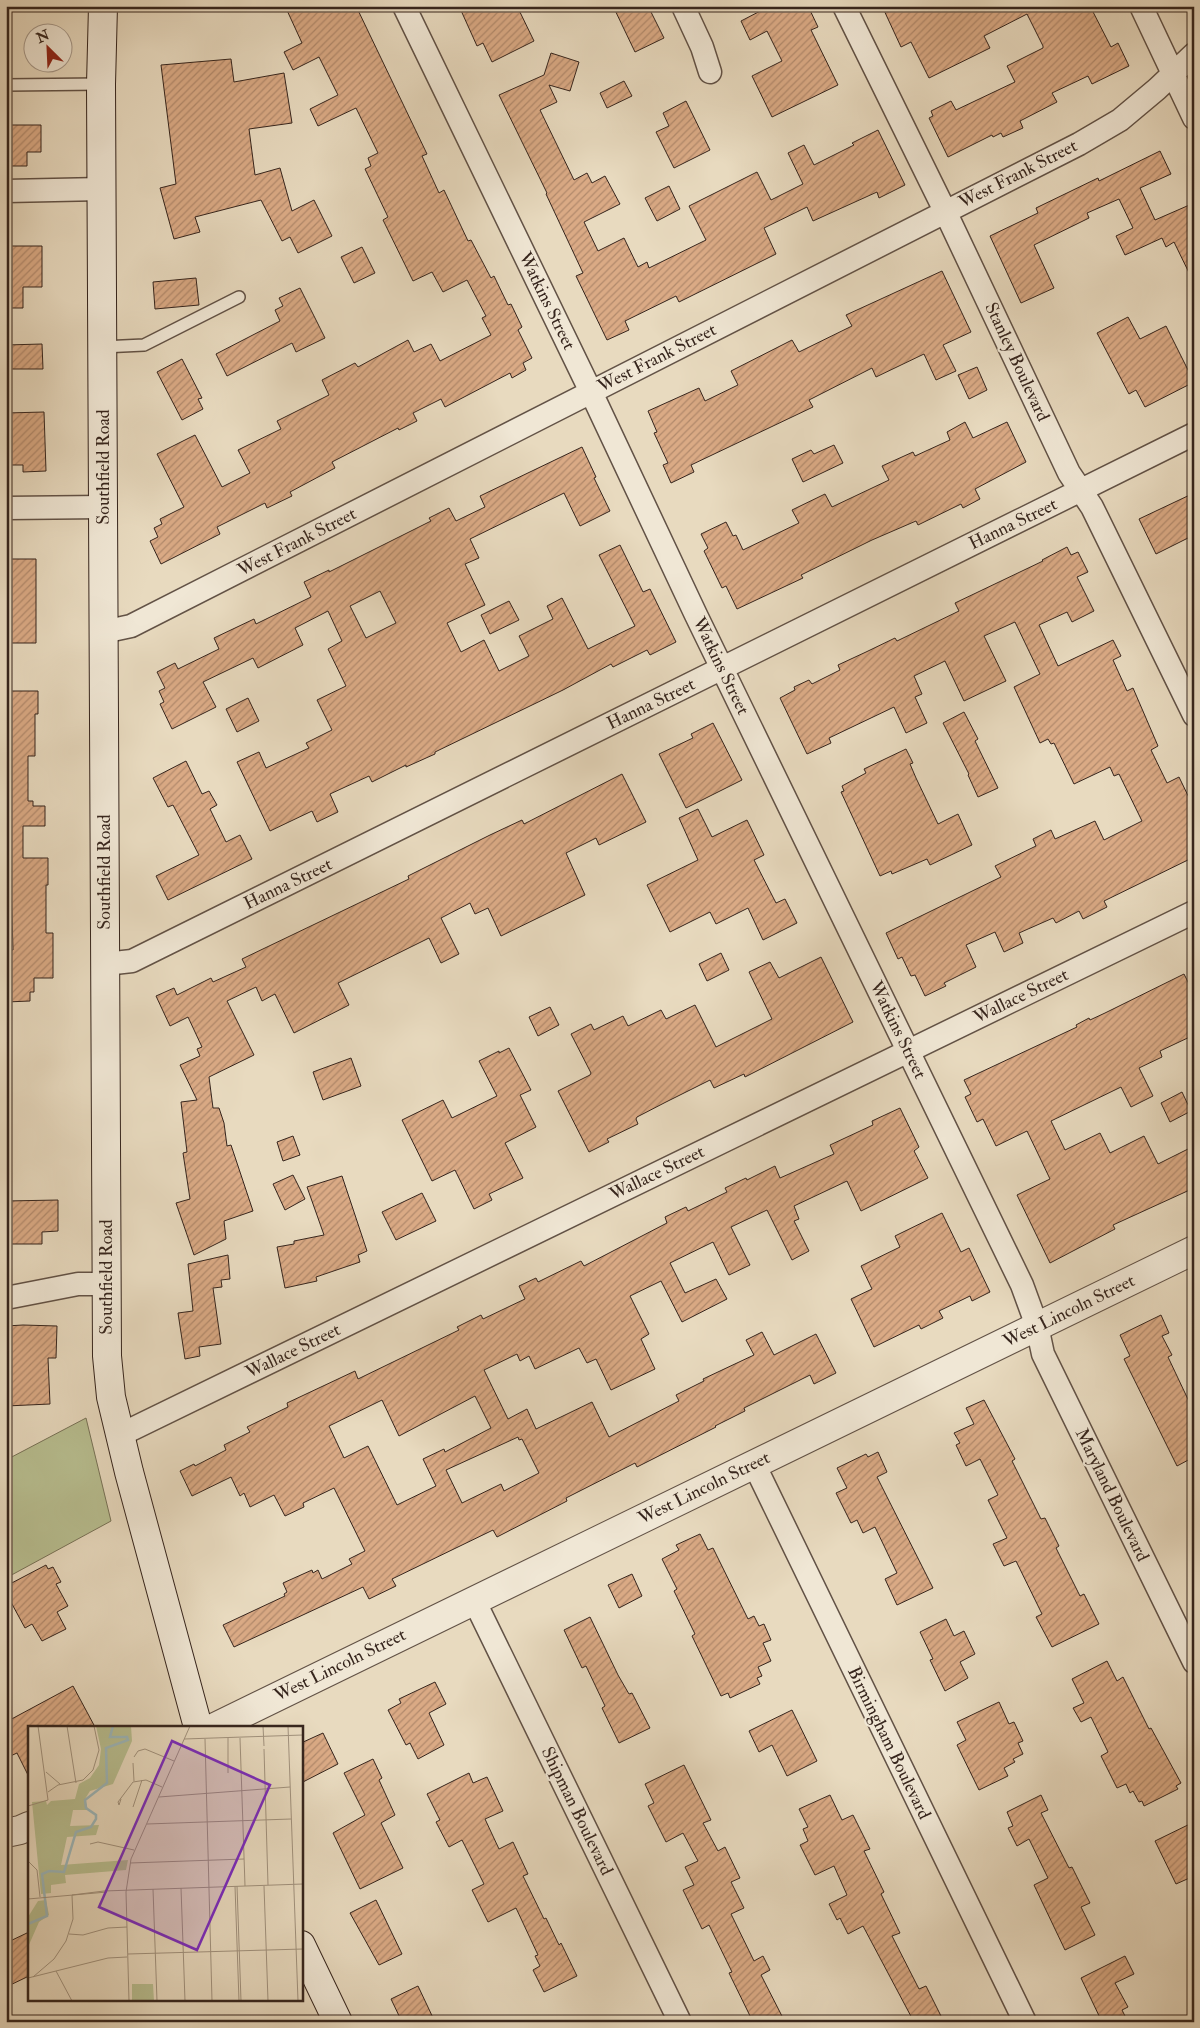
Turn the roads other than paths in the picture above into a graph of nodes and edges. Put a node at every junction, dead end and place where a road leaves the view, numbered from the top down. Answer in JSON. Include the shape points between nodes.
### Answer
{"nodes":[{"id":1,"x":103,"y":6,"type":"edge"},
{"id":2,"x":404,"y":6,"type":"edge"},
{"id":3,"x":683,"y":6,"type":"edge"},
{"id":4,"x":844,"y":6,"type":"edge"},
{"id":5,"x":1141,"y":6,"type":"edge"},
{"id":6,"x":1194,"y":54,"type":"edge"},
{"id":7,"x":710,"y":72,"type":"dead end"},
{"id":8,"x":1173,"y":72,"type":"junction"},
{"id":9,"x":102,"y":84,"type":"junction"},
{"id":10,"x":6,"y":85,"type":"edge"},
{"id":11,"x":1194,"y":118,"type":"edge"},
{"id":12,"x":102,"y":189,"type":"junction"},
{"id":13,"x":6,"y":191,"type":"edge"},
{"id":14,"x":945,"y":211,"type":"junction"},
{"id":15,"x":239,"y":296,"type":"dead end"},
{"id":16,"x":102,"y":347,"type":"junction"},
{"id":17,"x":591,"y":392,"type":"junction"},
{"id":18,"x":1194,"y":434,"type":"edge"},
{"id":19,"x":1081,"y":491,"type":"junction"},
{"id":20,"x":103,"y":507,"type":"junction"},
{"id":21,"x":6,"y":508,"type":"edge"},
{"id":22,"x":104,"y":632,"type":"junction"},
{"id":23,"x":723,"y":669,"type":"junction"},
{"id":24,"x":1194,"y":715,"type":"edge"},
{"id":25,"x":1194,"y":912,"type":"edge"},
{"id":26,"x":105,"y":964,"type":"junction"},
{"id":27,"x":908,"y":1050,"type":"junction"},
{"id":28,"x":1194,"y":1250,"type":"edge"},
{"id":29,"x":106,"y":1284,"type":"junction"},
{"id":30,"x":6,"y":1298,"type":"edge"},
{"id":31,"x":1037,"y":1326,"type":"junction"},
{"id":32,"x":120,"y":1434,"type":"junction"},
{"id":33,"x":754,"y":1464,"type":"junction"},
{"id":34,"x":474,"y":1600,"type":"junction"},
{"id":35,"x":1194,"y":1662,"type":"edge"},
{"id":36,"x":198,"y":1726,"type":"edge"},
{"id":37,"x":217,"y":1726,"type":"edge"},
{"id":38,"x":302,"y":1947,"type":"edge"},
{"id":39,"x":338,"y":2022,"type":"edge"},
{"id":40,"x":680,"y":2022,"type":"edge"},
{"id":41,"x":1025,"y":2022,"type":"edge"}],
"edges":[{"from":1,"to":9,"type":"main road","name":"Southfield Road"},
{"from":2,"to":17,"type":"street","name":"Watkins Street"},
{"from":3,"to":7,"type":"street"},
{"from":4,"to":14,"type":"street","name":"Stanley Boulevard"},
{"from":5,"to":8,"type":"street"},
{"from":6,"to":8,"type":"street","name":"West Frank Street"},
{"from":8,"to":11,"type":"street"},
{"from":8,"to":14,"type":"street","name":"West Frank Street","via":[[1120,120]]},
{"from":9,"to":10,"type":"lane"},
{"from":9,"to":12,"type":"main road","name":"Southfield Road"},
{"from":12,"to":13,"type":"street"},
{"from":12,"to":16,"type":"main road","name":"Southfield Road"},
{"from":14,"to":17,"type":"street","name":"West Frank Street"},
{"from":14,"to":19,"type":"street","name":"Stanley Boulevard","via":[[1069,473]]},
{"from":15,"to":16,"type":"lane","via":[[144,345]]},
{"from":16,"to":20,"type":"main road","name":"Southfield Road"},
{"from":17,"to":22,"type":"street","name":"West Frank Street","via":[[131,626]]},
{"from":17,"to":23,"type":"street","name":"Watkins Street"},
{"from":18,"to":19,"type":"street","name":"Hanna Street"},
{"from":19,"to":23,"type":"street","name":"Hanna Street"},
{"from":19,"to":24,"type":"street","name":"Stanley Boulevard","via":[[1092,507]]},
{"from":20,"to":21,"type":"street"},
{"from":20,"to":22,"type":"main road","name":"Southfield Road"},
{"from":22,"to":26,"type":"main road","name":"Southfield Road"},
{"from":23,"to":26,"type":"street","name":"Hanna Street","via":[[132,961]]},
{"from":23,"to":27,"type":"street","name":"Watkins Street"},
{"from":25,"to":27,"type":"street","name":"Wallace Street"},
{"from":26,"to":29,"type":"main road","name":"Southfield Road"},
{"from":27,"to":31,"type":"street","name":"Watkins Street","via":[[1026,1294]]},
{"from":27,"to":32,"type":"street","name":"Wallace Street"},
{"from":28,"to":31,"type":"main road","name":"West Lincoln Street"},
{"from":29,"to":30,"type":"street","via":[[78,1284]]},
{"from":29,"to":32,"type":"main road","name":"Southfield Road","via":[[107,1356],[111,1397]]},
{"from":31,"to":33,"type":"main road","name":"West Lincoln Street"},
{"from":31,"to":35,"type":"street","name":"Maryland Boulevard","via":[[1043,1354]]},
{"from":32,"to":36,"type":"main road","name":"Southfield Road"},
{"from":33,"to":34,"type":"main road","name":"West Lincoln Street"},
{"from":33,"to":41,"type":"street","name":"Birmingham Boulevard"},
{"from":34,"to":37,"type":"main road","name":"West Lincoln Street"},
{"from":34,"to":40,"type":"street","name":"Shipman Boulevard"},
{"from":38,"to":39,"type":"main road"}]}
